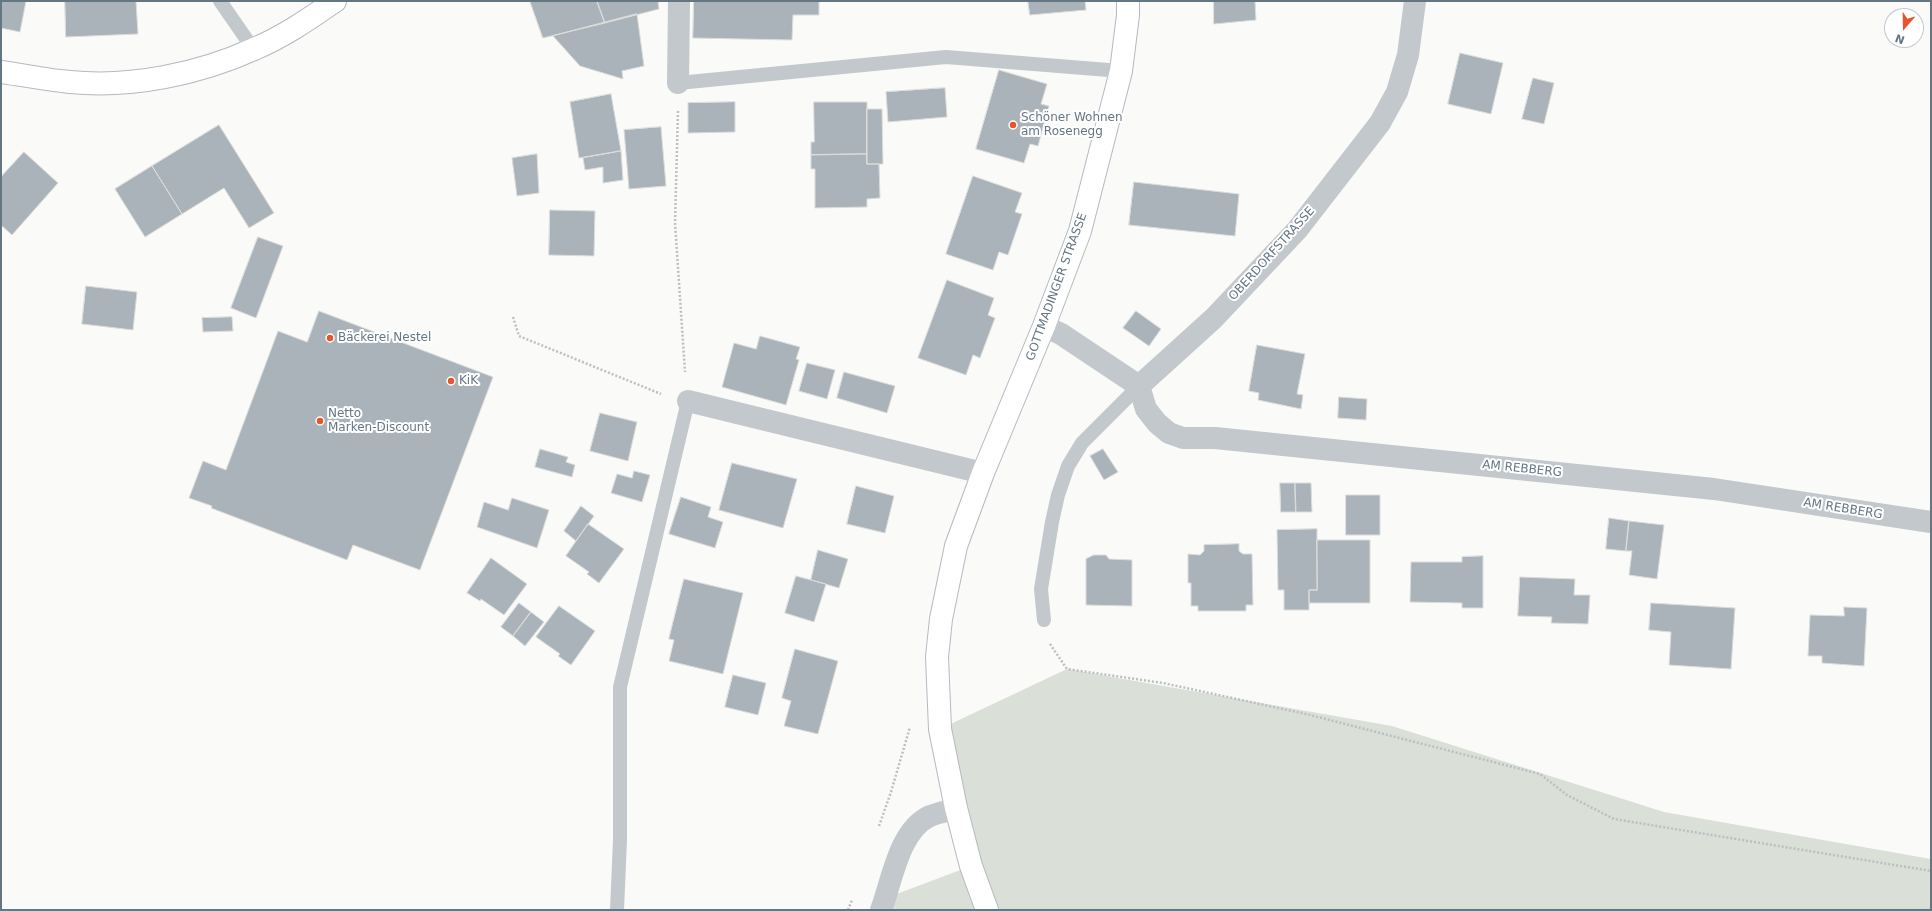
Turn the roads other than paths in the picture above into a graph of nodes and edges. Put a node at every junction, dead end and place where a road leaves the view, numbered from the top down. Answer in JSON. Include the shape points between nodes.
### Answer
{"nodes":[{"id":1,"x":220,"y":1,"type":"edge"},
{"id":2,"x":335,"y":1,"type":"edge"},
{"id":3,"x":679,"y":1,"type":"edge"},
{"id":4,"x":1128,"y":1,"type":"edge"},
{"id":5,"x":1415,"y":1,"type":"edge"},
{"id":6,"x":254,"y":50,"type":"junction"},
{"id":7,"x":1121,"y":71,"type":"junction"},
{"id":8,"x":1,"y":72,"type":"edge"},
{"id":9,"x":678,"y":83,"type":"joint"},
{"id":10,"x":1044,"y":326,"type":"junction"},
{"id":11,"x":1139,"y":386,"type":"junction"},
{"id":12,"x":688,"y":401,"type":"joint"},
{"id":13,"x":983,"y":473,"type":"junction"},
{"id":14,"x":1931,"y":522,"type":"edge"},
{"id":15,"x":1044,"y":620,"type":"dead end"},
{"id":16,"x":956,"y":808,"type":"junction"},
{"id":17,"x":617,"y":910,"type":"edge"},
{"id":18,"x":881,"y":910,"type":"edge"},
{"id":19,"x":987,"y":910,"type":"edge"}],
"edges":[{"from":1,"to":6,"type":"lane"},
{"from":2,"to":6,"type":"main road"},
{"from":3,"to":9,"type":"street"},
{"from":4,"to":7,"type":"main road","name":"GOTTMADINGER STRASSE"},
{"from":5,"to":11,"type":"street","name":"OBERDORFSTRASSE","via":[[1408,55],[1396,92],[1380,123],[1297,230],[1214,318]]},
{"from":6,"to":8,"type":"main road","via":[[205,67],[159,77],[117,82],[71,82]]},
{"from":7,"to":9,"type":"lane","via":[[946,57]]},
{"from":7,"to":10,"type":"main road","name":"GOTTMADINGER STRASSE","via":[[1080,231]]},
{"from":10,"to":11,"type":"street"},
{"from":10,"to":13,"type":"main road","name":"GOTTMADINGER STRASSE"},
{"from":11,"to":14,"type":"street","name":"AM REBBERG","via":[[1146,409],[1169,433],[1183,438],[1215,438],[1714,489]]},
{"from":11,"to":15,"type":"lane","via":[[1082,443],[1068,466],[1052,522],[1041,589]]},
{"from":12,"to":13,"type":"street"},
{"from":12,"to":17,"type":"lane","via":[[620,687],[620,840]]},
{"from":13,"to":16,"type":"main road","name":"GOTTMADINGER STRASSE","via":[[956,546],[940,619],[940,729]]},
{"from":16,"to":18,"type":"street","via":[[929,816],[914,827],[902,847]]},
{"from":16,"to":19,"type":"main road","name":"GOTTMADINGER STRASSE","via":[[971,866]]}]}
